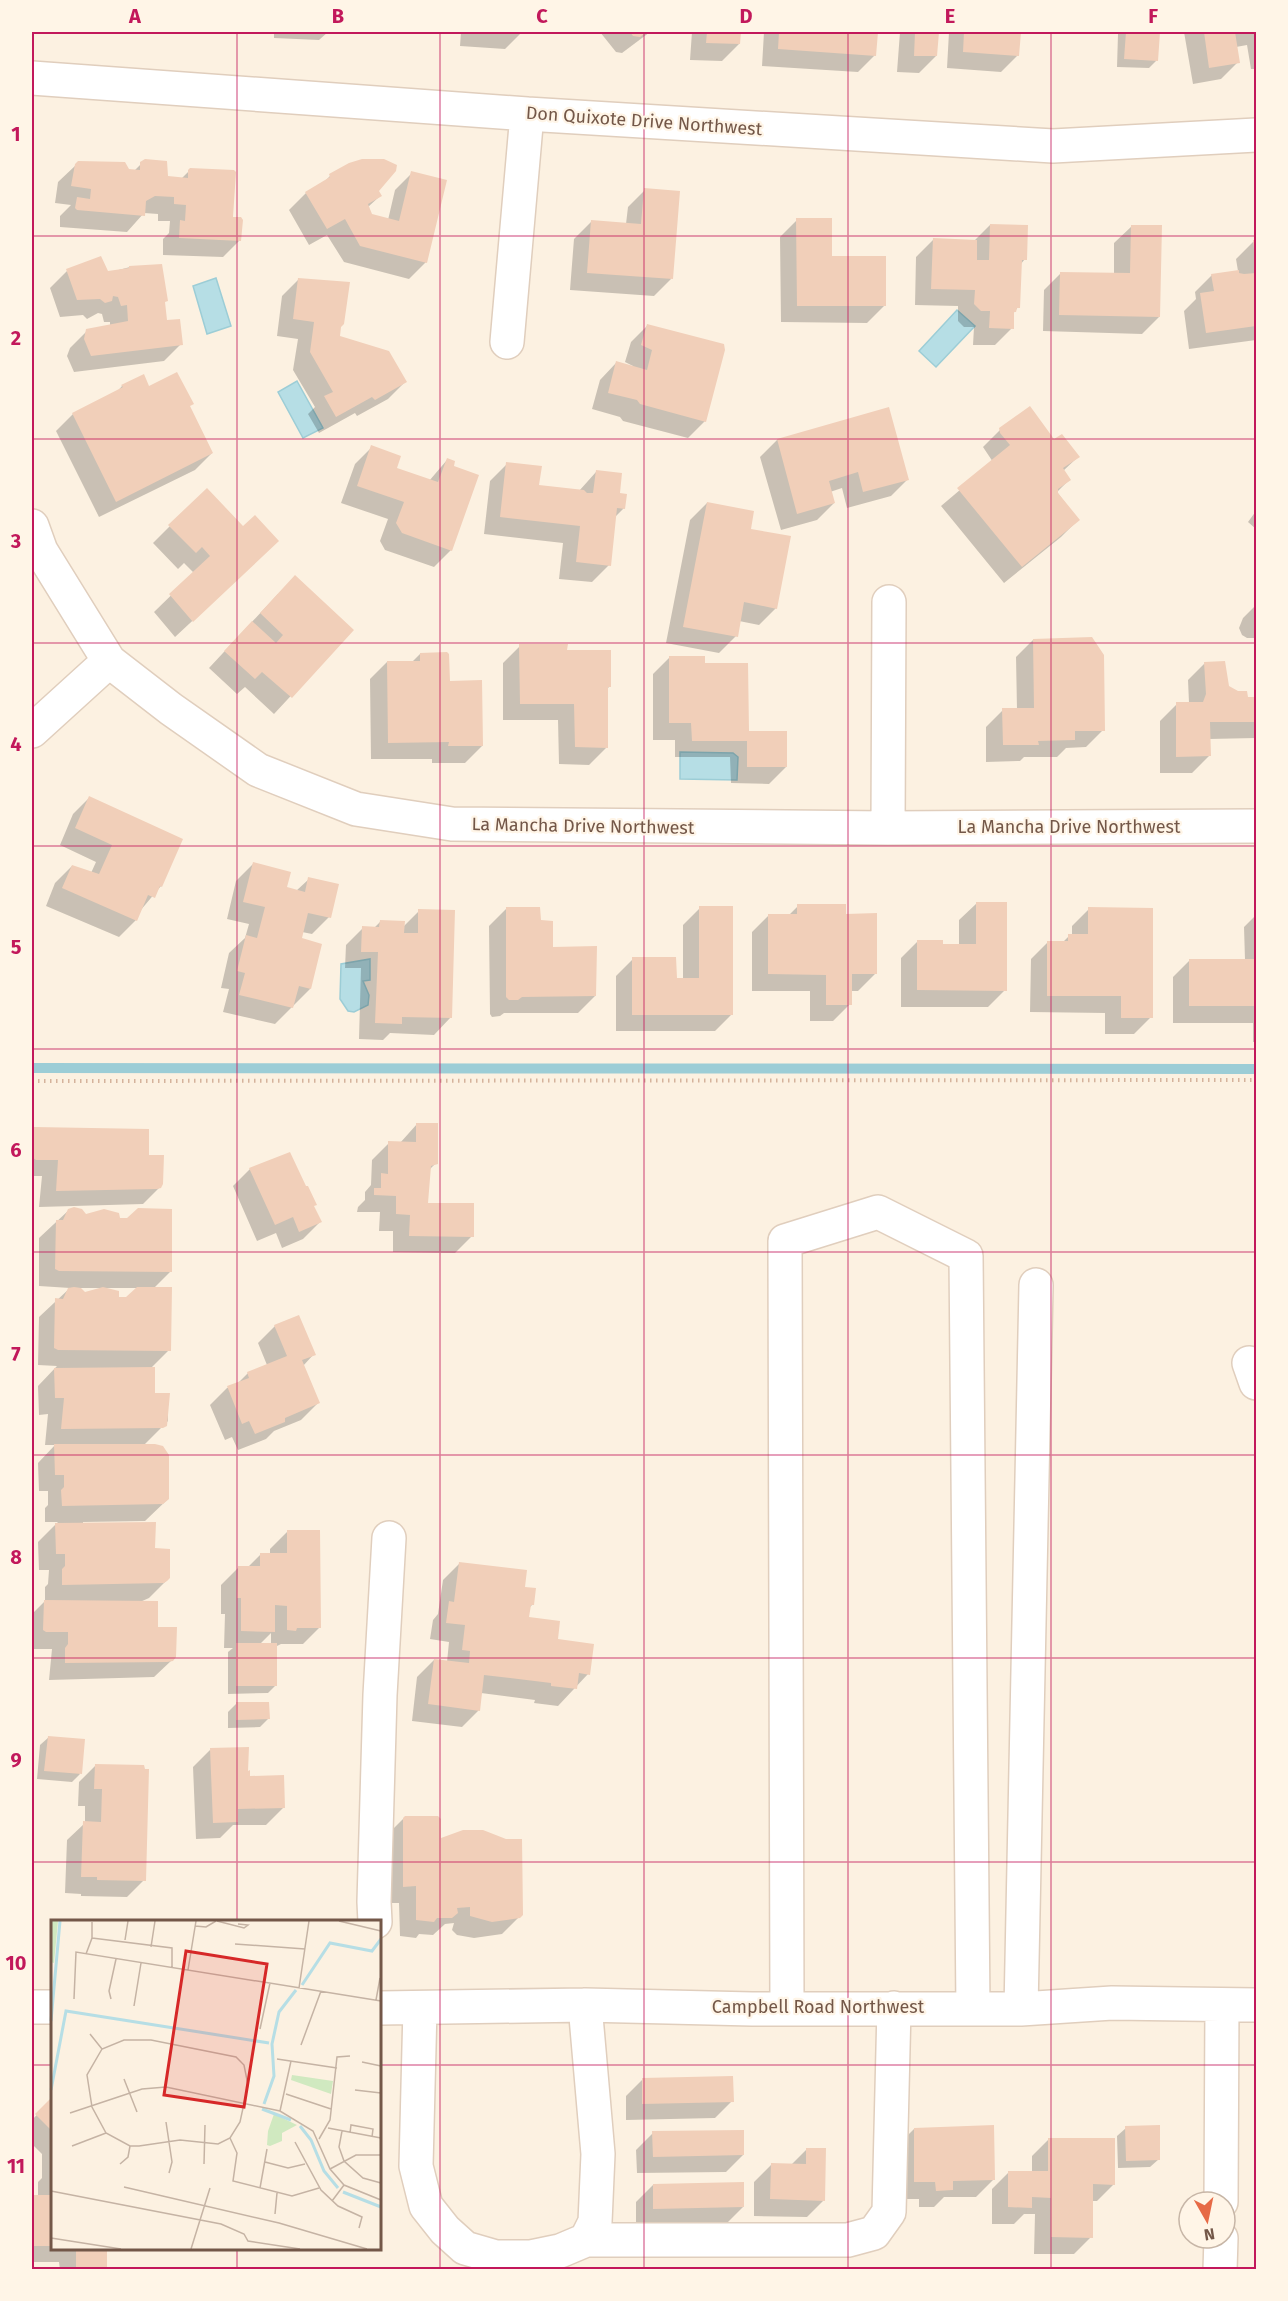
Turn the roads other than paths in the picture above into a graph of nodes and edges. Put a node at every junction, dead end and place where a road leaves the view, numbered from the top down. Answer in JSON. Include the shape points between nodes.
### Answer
{"nodes":[{"id":1,"x":32,"y":78,"type":"edge"},
{"id":2,"x":527,"y":114,"type":"junction"},
{"id":3,"x":1257,"y":135,"type":"edge"},
{"id":4,"x":507,"y":342,"type":"dead end"},
{"id":5,"x":32,"y":526,"type":"edge"},
{"id":6,"x":888,"y":602,"type":"dead end"},
{"id":7,"x":109,"y":661,"type":"junction"},
{"id":8,"x":32,"y":731,"type":"edge"},
{"id":9,"x":1257,"y":826,"type":"edge"},
{"id":10,"x":888,"y":828,"type":"junction"},
{"id":11,"x":1036,"y":1285,"type":"dead end"},
{"id":12,"x":389,"y":1538,"type":"dead end"},
{"id":13,"x":375,"y":1920,"type":"edge"},
{"id":14,"x":1222,"y":2005,"type":"junction"},
{"id":15,"x":1257,"y":2005,"type":"edge"},
{"id":16,"x":585,"y":2006,"type":"junction"},
{"id":17,"x":32,"y":2007,"type":"edge"},
{"id":18,"x":51,"y":2007,"type":"edge"},
{"id":19,"x":381,"y":2008,"type":"edge"},
{"id":20,"x":420,"y":2008,"type":"junction"},
{"id":21,"x":894,"y":2008,"type":"junction"},
{"id":22,"x":787,"y":2009,"type":"junction"},
{"id":23,"x":973,"y":2009,"type":"junction"},
{"id":24,"x":1021,"y":2009,"type":"junction"},
{"id":25,"x":1221,"y":2190,"type":"edge"},
{"id":26,"x":586,"y":2240,"type":"junction"},
{"id":27,"x":1221,"y":2250,"type":"edge"},
{"id":28,"x":1220,"y":2270,"type":"edge"}],
"edges":[{"from":1,"to":2,"type":"street","name":"Don Quixote Drive Northwest"},
{"from":2,"to":3,"type":"street","name":"Don Quixote Drive Northwest","via":[[1053,146]]},
{"from":2,"to":4,"type":"street"},
{"from":5,"to":7,"type":"street","name":"La Mancha Drive Northwest","via":[[41,551]]},
{"from":6,"to":10,"type":"street"},
{"from":7,"to":8,"type":"street"},
{"from":7,"to":10,"type":"street","name":"La Mancha Drive Northwest","via":[[258,770],[356,808],[452,824]]},
{"from":9,"to":10,"type":"street","name":"La Mancha Drive Northwest"},
{"from":11,"to":24,"type":"street"},
{"from":12,"to":13,"type":"street","via":[[379,1706]]},
{"from":14,"to":15,"type":"street","name":"Campbell Road Northwest"},
{"from":14,"to":24,"type":"street","name":"Campbell Road Northwest","via":[[1112,2003]]},
{"from":14,"to":25,"type":"street"},
{"from":16,"to":20,"type":"street","name":"Campbell Road Northwest"},
{"from":16,"to":22,"type":"street","name":"Campbell Road Northwest"},
{"from":16,"to":26,"type":"street","via":[[598,2154],[595,2222]]},
{"from":17,"to":18,"type":"street"},
{"from":19,"to":20,"type":"street","name":"Campbell Road Northwest"},
{"from":20,"to":26,"type":"street","via":[[416,2166],[426,2206],[465,2248],[496,2257],[531,2257]]},
{"from":21,"to":22,"type":"street","name":"Campbell Road Northwest"},
{"from":21,"to":23,"type":"street","name":"Campbell Road Northwest"},
{"from":21,"to":26,"type":"street","via":[[889,2211],[874,2233],[848,2240]]},
{"from":22,"to":23,"type":"street","via":[[785,1241],[878,1212],[966,1256]]},
{"from":23,"to":24,"type":"street","name":"Campbell Road Northwest"},
{"from":27,"to":28,"type":"street"}]}
